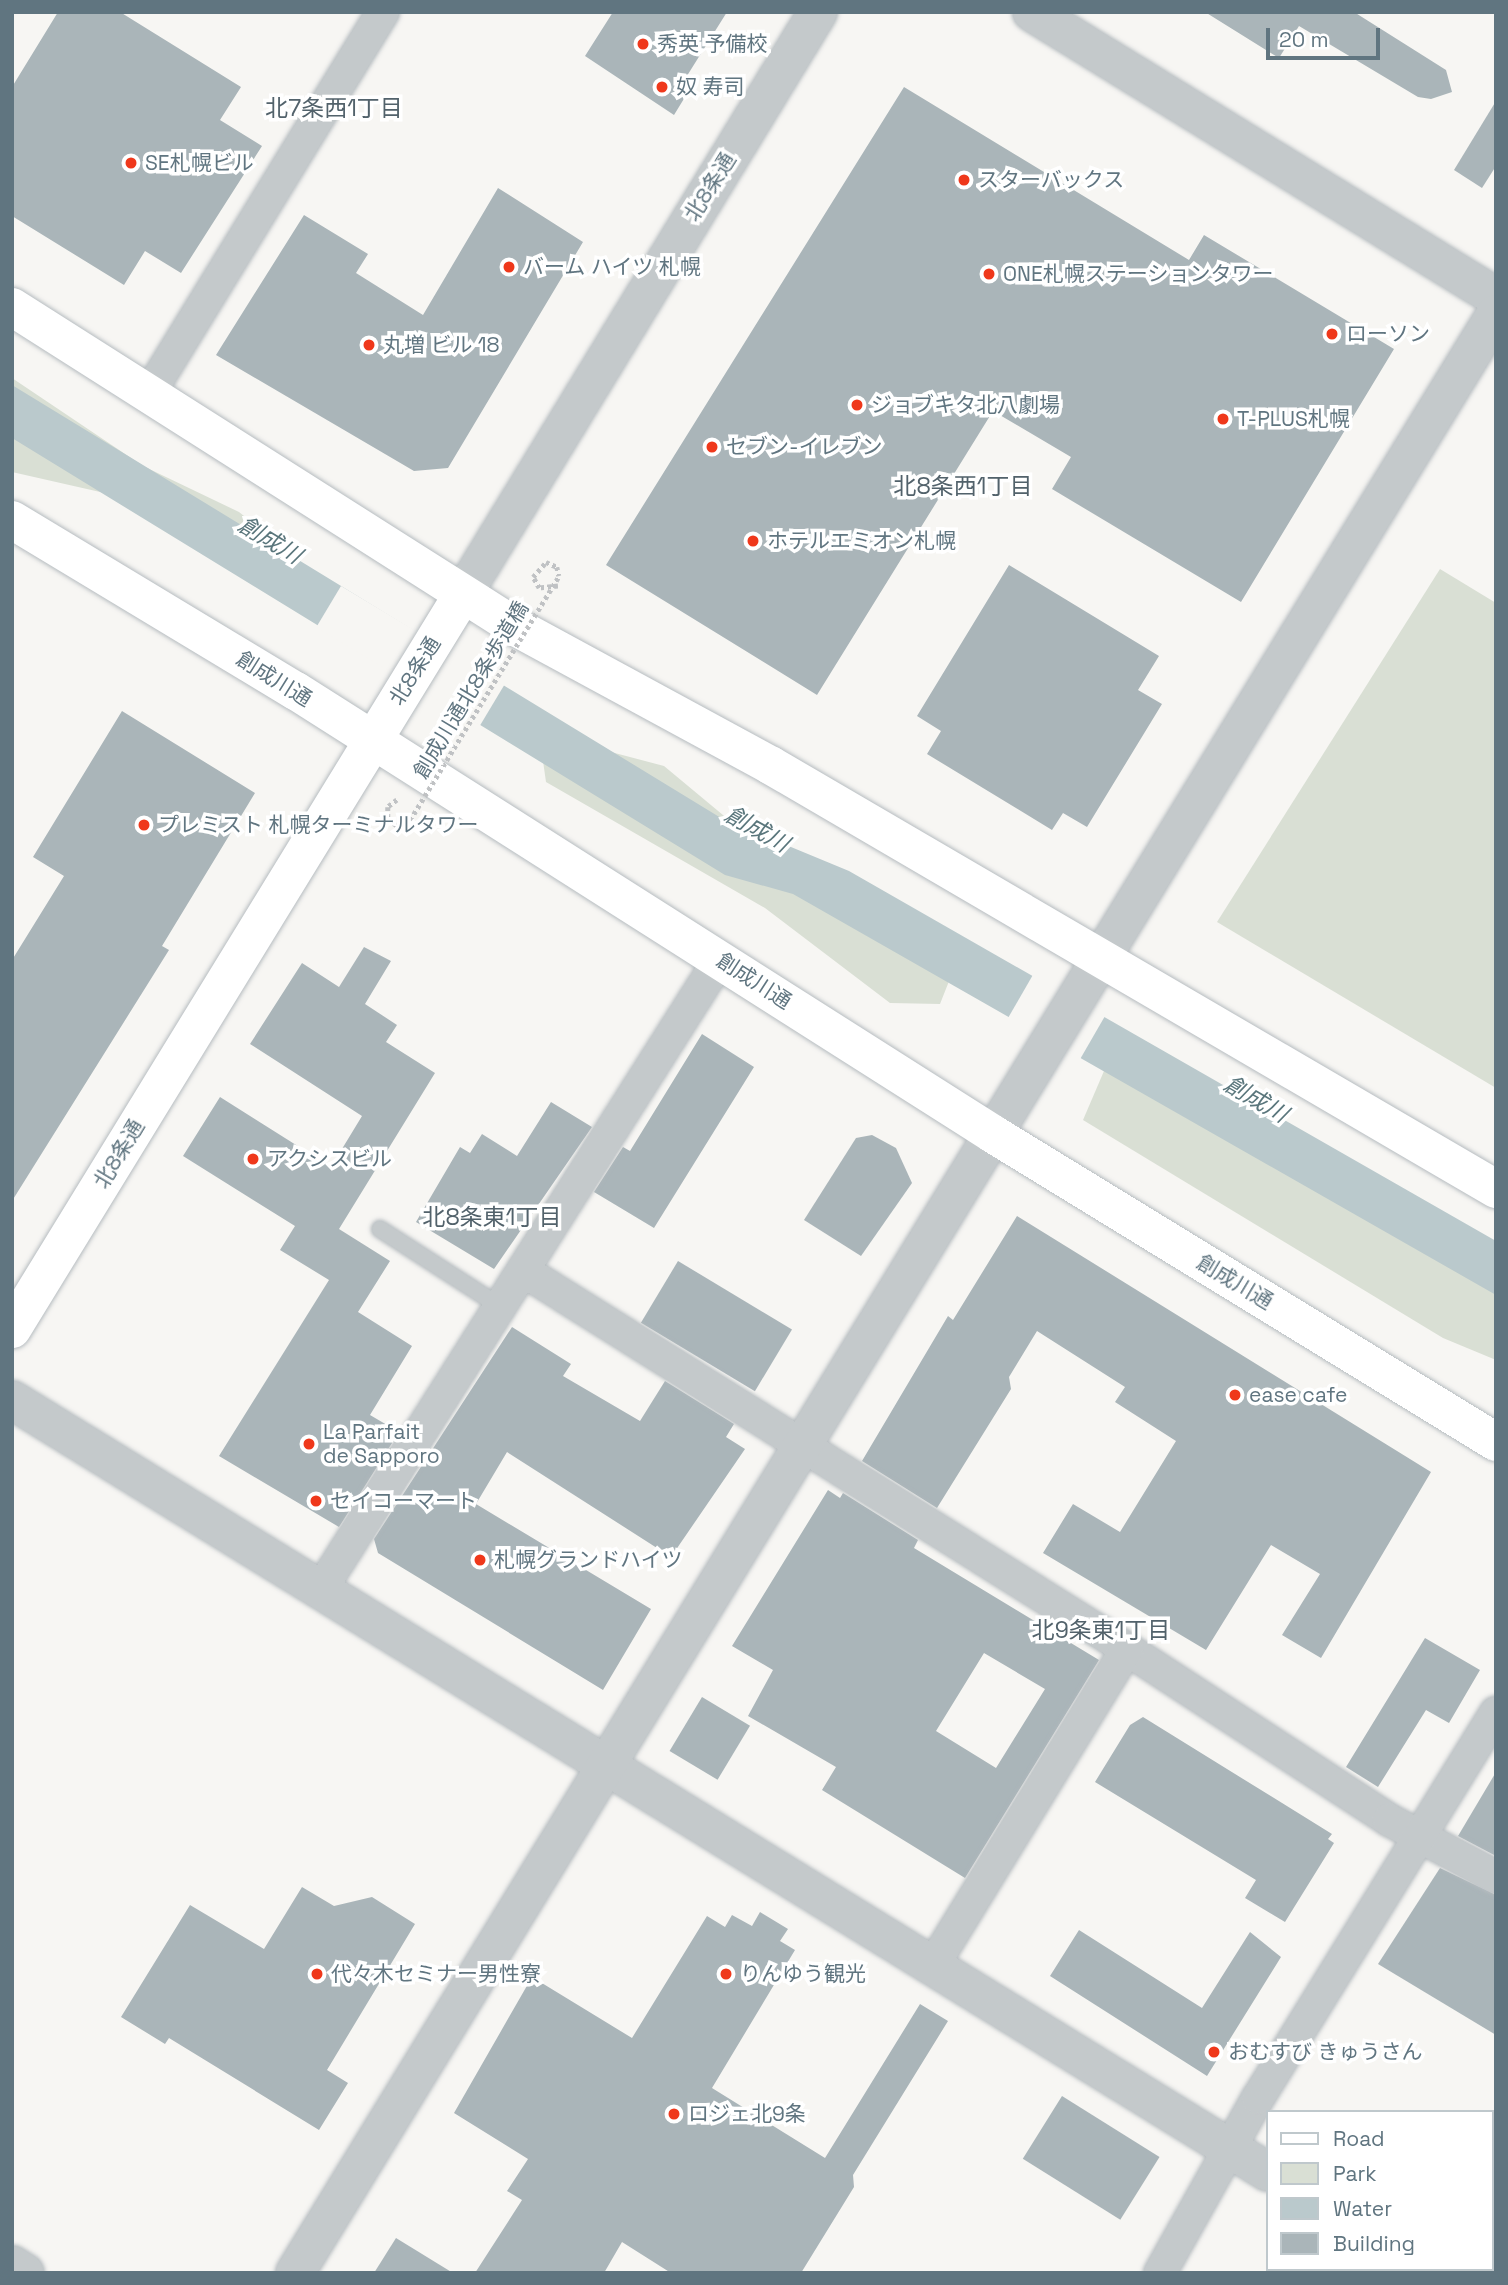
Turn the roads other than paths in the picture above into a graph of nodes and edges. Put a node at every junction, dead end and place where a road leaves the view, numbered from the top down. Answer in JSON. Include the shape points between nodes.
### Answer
{"nodes":[{"id":1,"x":383,"y":12,"type":"edge"},
{"id":2,"x":818,"y":12,"type":"edge"},
{"id":3,"x":1031,"y":12,"type":"edge"},
{"id":4,"x":1496,"y":298,"type":"edge"},
{"id":5,"x":12,"y":307,"type":"edge"},
{"id":6,"x":1496,"y":314,"type":"edge"},
{"id":7,"x":150,"y":392,"type":"junction"},
{"id":8,"x":12,"y":520,"type":"edge"},
{"id":9,"x":463,"y":594,"type":"junction"},
{"id":10,"x":372,"y":741,"type":"junction"},
{"id":11,"x":1101,"y":957,"type":"junction"},
{"id":12,"x":720,"y":959,"type":"junction"},
{"id":13,"x":993,"y":1133,"type":"junction"},
{"id":14,"x":1496,"y":1189,"type":"edge"},
{"id":15,"x":380,"y":1229,"type":"dead end"},
{"id":16,"x":524,"y":1271,"type":"junction"},
{"id":17,"x":501,"y":1307,"type":"junction"},
{"id":18,"x":12,"y":1329,"type":"edge"},
{"id":19,"x":12,"y":1400,"type":"edge"},
{"id":20,"x":1496,"y":1442,"type":"edge"},
{"id":21,"x":805,"y":1447,"type":"junction"},
{"id":22,"x":321,"y":1589,"type":"junction"},
{"id":23,"x":1128,"y":1648,"type":"junction"},
{"id":24,"x":1496,"y":1713,"type":"edge"},
{"id":25,"x":608,"y":1764,"type":"junction"},
{"id":26,"x":1423,"y":1834,"type":"junction"},
{"id":27,"x":1496,"y":1877,"type":"edge"},
{"id":28,"x":932,"y":1967,"type":"junction"},
{"id":29,"x":1233,"y":2150,"type":"junction"},
{"id":30,"x":1266,"y":2171,"type":"edge"},
{"id":31,"x":12,"y":2265,"type":"edge"},
{"id":32,"x":25,"y":2273,"type":"edge"},
{"id":33,"x":295,"y":2273,"type":"edge"},
{"id":34,"x":1160,"y":2273,"type":"edge"}],
"edges":[{"from":1,"to":7,"type":"street"},
{"from":2,"to":9,"type":"street","name":"北8条通"},
{"from":3,"to":4,"type":"street"},
{"from":5,"to":7,"type":"main road"},
{"from":6,"to":11,"type":"street"},
{"from":7,"to":9,"type":"main road"},
{"from":8,"to":10,"type":"main road","name":"創成川通"},
{"from":9,"to":10,"type":"main road","name":"北8条通"},
{"from":9,"to":11,"type":"main road"},
{"from":10,"to":12,"type":"main road","name":"創成川通"},
{"from":10,"to":18,"type":"main road","name":"北8条通"},
{"from":11,"to":13,"type":"street"},
{"from":11,"to":14,"type":"main road"},
{"from":12,"to":13,"type":"main road","name":"創成川通"},
{"from":12,"to":16,"type":"street"},
{"from":13,"to":20,"type":"main road","name":"創成川通"},
{"from":13,"to":21,"type":"street"},
{"from":15,"to":17,"type":"lane"},
{"from":16,"to":17,"type":"street"},
{"from":16,"to":21,"type":"street"},
{"from":17,"to":22,"type":"street"},
{"from":19,"to":22,"type":"street"},
{"from":21,"to":23,"type":"street"},
{"from":21,"to":25,"type":"street"},
{"from":22,"to":25,"type":"street"},
{"from":23,"to":26,"type":"street","via":[[1389,1820]]},
{"from":23,"to":28,"type":"street"},
{"from":24,"to":26,"type":"street"},
{"from":25,"to":28,"type":"street"},
{"from":25,"to":33,"type":"street"},
{"from":26,"to":27,"type":"street"},
{"from":26,"to":29,"type":"street","via":[[1258,2098]]},
{"from":28,"to":29,"type":"street"},
{"from":29,"to":30,"type":"street"},
{"from":29,"to":34,"type":"street"},
{"from":31,"to":32,"type":"street"}]}
